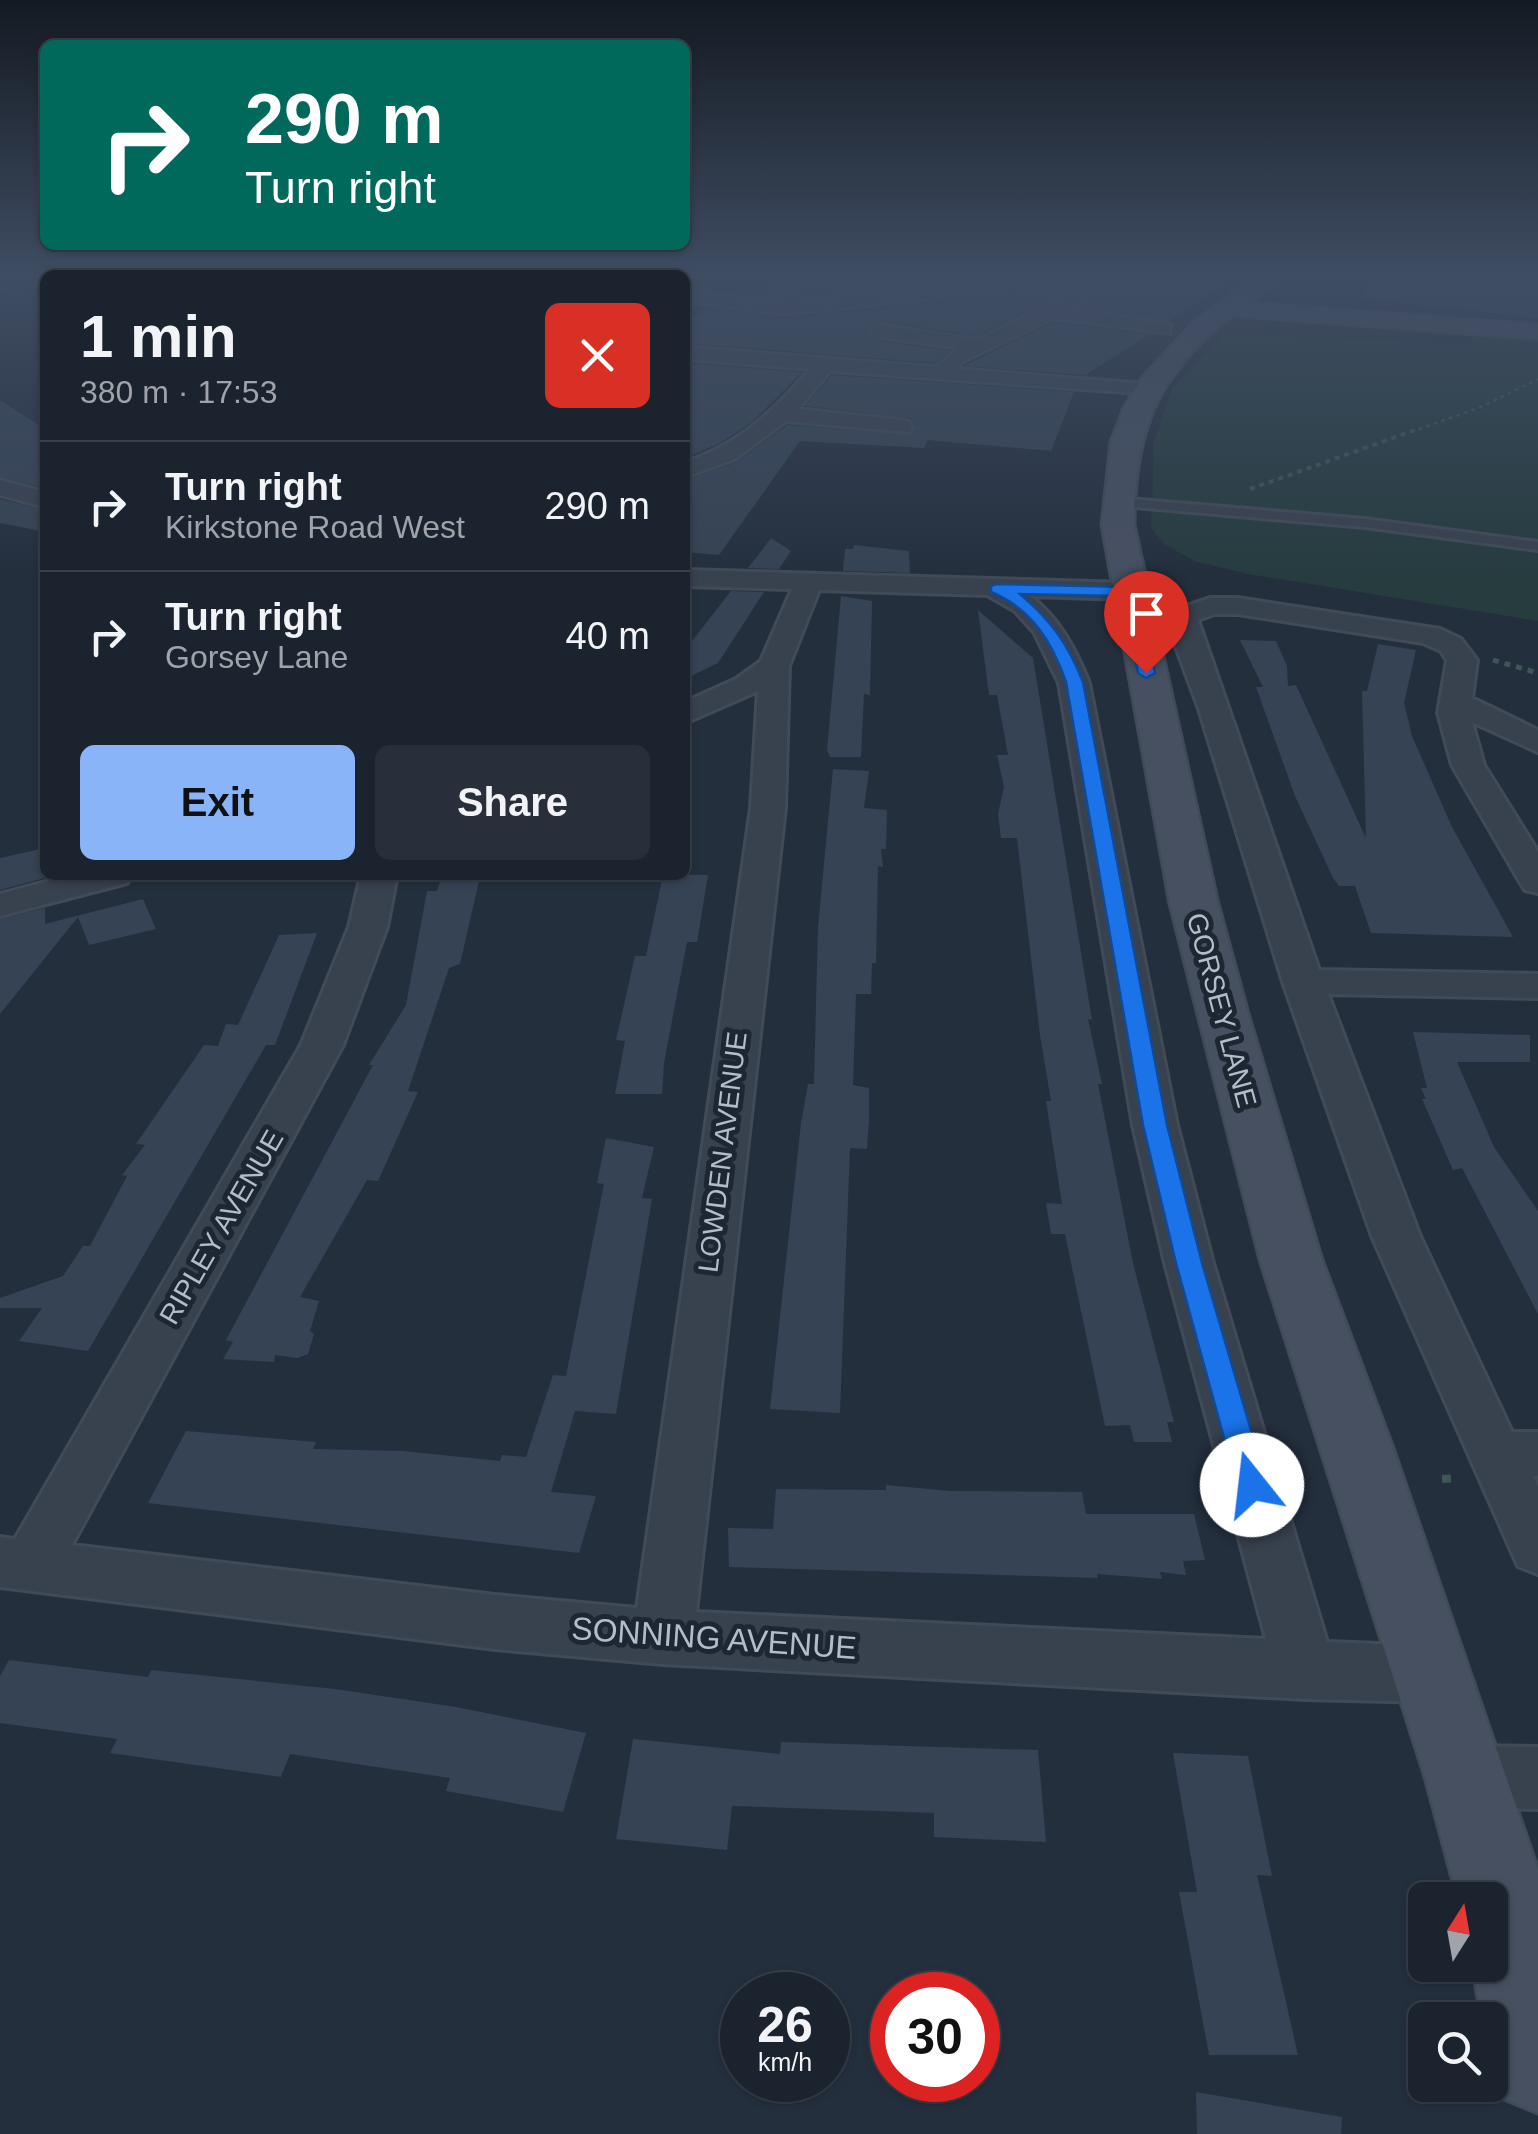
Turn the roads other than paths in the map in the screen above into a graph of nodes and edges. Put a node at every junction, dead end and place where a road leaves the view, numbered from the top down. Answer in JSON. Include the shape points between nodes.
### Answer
{"nodes":[{"id":1,"x":814,"y":377,"type":"edge"},
{"id":2,"x":973,"y":377,"type":"edge"},
{"id":3,"x":1156,"y":377,"type":"edge"},
{"id":4,"x":1145,"y":390,"type":"junction"},
{"id":5,"x":786,"y":414,"type":"junction"},
{"id":6,"x":901,"y":427,"type":"dead end"},
{"id":7,"x":690,"y":468,"type":"edge"},
{"id":8,"x":0,"y":488,"type":"edge"},
{"id":9,"x":40,"y":499,"type":"edge"},
{"id":10,"x":1117,"y":502,"type":"junction"},
{"id":11,"x":1538,"y":546,"type":"edge"},
{"id":12,"x":690,"y":578,"type":"edge"},
{"id":13,"x":808,"y":584,"type":"junction"},
{"id":14,"x":996,"y":589,"type":"junction"},
{"id":15,"x":1129,"y":592,"type":"junction"},
{"id":16,"x":774,"y":666,"type":"junction"},
{"id":17,"x":1455,"y":702,"type":"junction"},
{"id":18,"x":690,"y":712,"type":"edge"},
{"id":19,"x":1538,"y":742,"type":"edge"},
{"id":20,"x":1538,"y":752,"type":"edge"},
{"id":21,"x":1468,"y":765,"type":"junction"},
{"id":22,"x":94,"y":880,"type":"edge"},
{"id":23,"x":377,"y":880,"type":"edge"},
{"id":24,"x":1538,"y":882,"type":"edge"},
{"id":25,"x":0,"y":904,"type":"edge"},
{"id":26,"x":1303,"y":982,"type":"junction"},
{"id":27,"x":1538,"y":986,"type":"edge"},
{"id":28,"x":1517,"y":1454,"type":"edge"},
{"id":29,"x":1538,"y":1549,"type":"edge"},
{"id":30,"x":16,"y":1564,"type":"edge"},
{"id":31,"x":663,"y":1637,"type":"junction"},
{"id":32,"x":1305,"y":1671,"type":"junction"},
{"id":33,"x":1432,"y":1674,"type":"junction"},
{"id":34,"x":1467,"y":1777,"type":"junction"},
{"id":35,"x":1538,"y":1778,"type":"edge"},
{"id":36,"x":1538,"y":2065,"type":"edge"}],
"edges":[{"from":1,"to":5,"type":"street"},
{"from":2,"to":4,"type":"street"},
{"from":3,"to":4,"type":"main road","name":"GORSEY LANE"},
{"from":4,"to":10,"type":"main road","name":"GORSEY LANE","via":[[1118,466]]},
{"from":5,"to":6,"type":"street"},
{"from":5,"to":7,"type":"street","via":[[720,457]]},
{"from":8,"to":9,"type":"street"},
{"from":10,"to":11,"type":"lane"},
{"from":10,"to":15,"type":"main road","name":"GORSEY LANE"},
{"from":12,"to":13,"type":"street"},
{"from":13,"to":14,"type":"street"},
{"from":13,"to":16,"type":"street"},
{"from":14,"to":15,"type":"street"},
{"from":14,"to":32,"type":"street","via":[[1045,623],[1074,682],[1155,1125]]},
{"from":15,"to":33,"type":"main road","name":"GORSEY LANE","via":[[1194,904],[1291,1260]]},
{"from":16,"to":18,"type":"street"},
{"from":16,"to":31,"type":"street","name":"LOWDEN AVENUE","via":[[768,808]]},
{"from":17,"to":19,"type":"street"},
{"from":17,"to":21,"type":"street"},
{"from":17,"to":26,"type":"street","via":[[1462,660],[1451,644],[1430,635],[1238,606],[1184,616]]},
{"from":20,"to":21,"type":"street"},
{"from":21,"to":24,"type":"street"},
{"from":22,"to":25,"type":"street"},
{"from":23,"to":30,"type":"street","name":"RIPLEY AVENUE","via":[[368,927],[322,1045]]},
{"from":26,"to":27,"type":"street"},
{"from":26,"to":28,"type":"street","via":[[1396,1236]]},
{"from":28,"to":29,"type":"street"},
{"from":30,"to":31,"type":"street","name":"SONNING AVENUE"},
{"from":31,"to":32,"type":"street","name":"SONNING AVENUE"},
{"from":32,"to":33,"type":"street","name":"SONNING AVENUE"},
{"from":33,"to":34,"type":"main road","name":"GORSEY LANE"},
{"from":34,"to":35,"type":"street"},
{"from":34,"to":36,"type":"main road","name":"GORSEY LANE","via":[[1508,1921]]}]}
